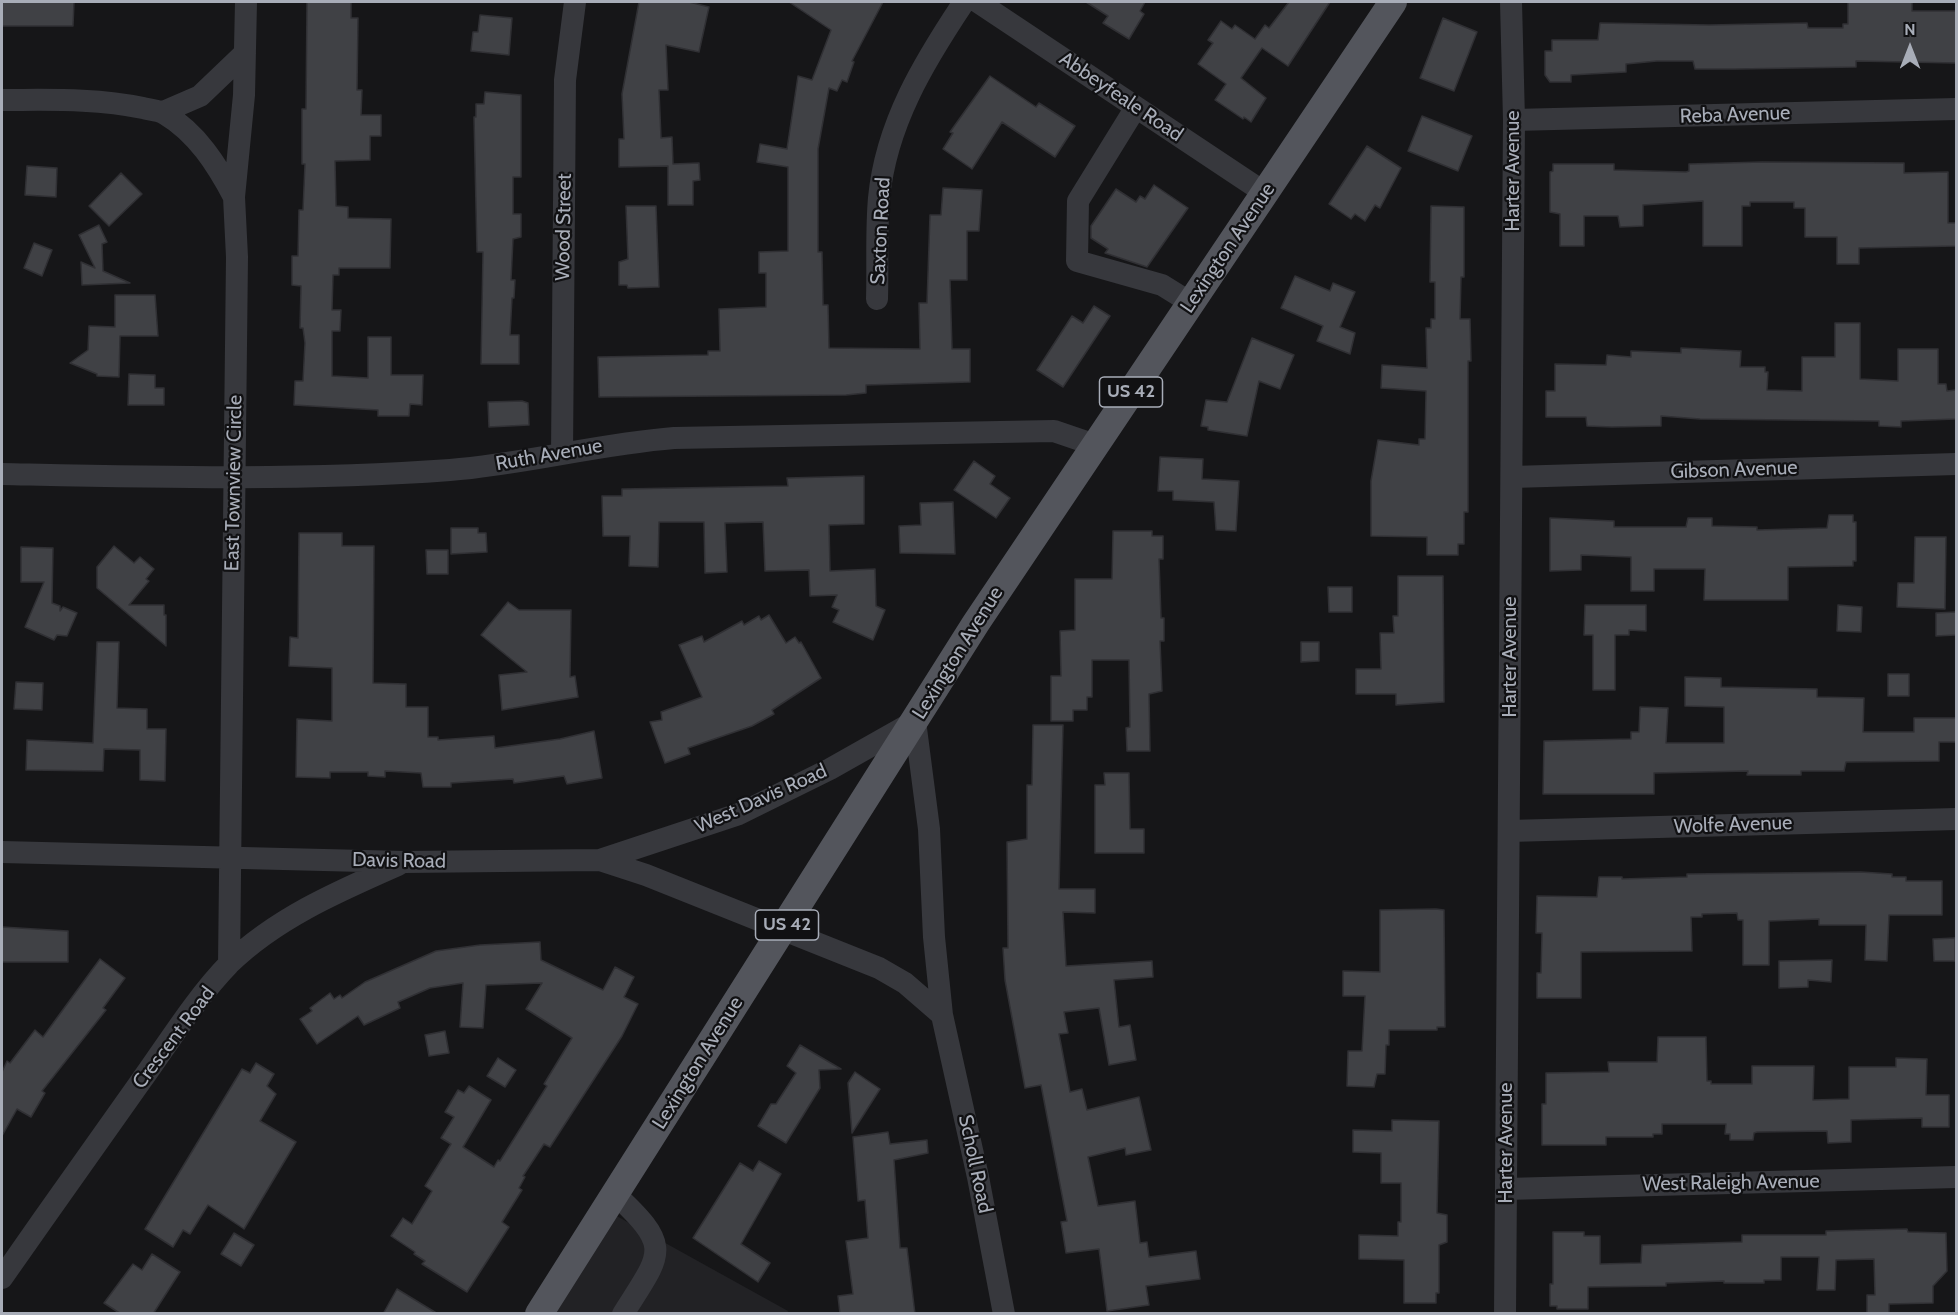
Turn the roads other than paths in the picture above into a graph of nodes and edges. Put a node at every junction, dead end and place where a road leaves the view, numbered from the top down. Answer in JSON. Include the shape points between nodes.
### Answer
{"nodes":[{"id":1,"x":246,"y":2,"type":"edge"},
{"id":2,"x":575,"y":2,"type":"edge"},
{"id":3,"x":964,"y":2,"type":"edge"},
{"id":4,"x":978,"y":2,"type":"edge"},
{"id":5,"x":1393,"y":2,"type":"edge"},
{"id":6,"x":1508,"y":8,"type":"edge"},
{"id":7,"x":245,"y":52,"type":"junction"},
{"id":8,"x":2,"y":100,"type":"edge"},
{"id":9,"x":1136,"y":108,"type":"junction"},
{"id":10,"x":1956,"y":109,"type":"edge"},
{"id":11,"x":163,"y":112,"type":"junction"},
{"id":12,"x":1514,"y":120,"type":"junction"},
{"id":13,"x":1265,"y":193,"type":"junction"},
{"id":14,"x":234,"y":197,"type":"junction"},
{"id":15,"x":877,"y":299,"type":"dead end"},
{"id":16,"x":1191,"y":303,"type":"junction"},
{"id":17,"x":1095,"y":445,"type":"junction"},
{"id":18,"x":562,"y":454,"type":"junction"},
{"id":19,"x":1956,"y":464,"type":"edge"},
{"id":20,"x":2,"y":474,"type":"edge"},
{"id":21,"x":1512,"y":477,"type":"junction"},
{"id":22,"x":234,"y":478,"type":"junction"},
{"id":23,"x":915,"y":721,"type":"junction"},
{"id":24,"x":1956,"y":819,"type":"edge"},
{"id":25,"x":1509,"y":831,"type":"junction"},
{"id":26,"x":2,"y":852,"type":"edge"},
{"id":27,"x":230,"y":857,"type":"junction"},
{"id":28,"x":600,"y":860,"type":"junction"},
{"id":29,"x":404,"y":862,"type":"junction"},
{"id":30,"x":784,"y":929,"type":"junction"},
{"id":31,"x":229,"y":964,"type":"junction"},
{"id":32,"x":942,"y":1015,"type":"junction"},
{"id":33,"x":1956,"y":1178,"type":"edge"},
{"id":34,"x":1506,"y":1189,"type":"junction"},
{"id":35,"x":615,"y":1194,"type":"junction"},
{"id":36,"x":2,"y":1278,"type":"edge"},
{"id":37,"x":539,"y":1314,"type":"edge"},
{"id":38,"x":623,"y":1314,"type":"edge"},
{"id":39,"x":1004,"y":1314,"type":"edge"},
{"id":40,"x":1505,"y":1314,"type":"edge"}],
"edges":[{"from":1,"to":7,"type":"street","name":"East Townview Circle"},
{"from":2,"to":18,"type":"street","name":"Wood Street","via":[[565,80]]},
{"from":3,"to":15,"type":"street","name":"Saxton Road","via":[[929,54],[895,128],[879,198]]},
{"from":4,"to":9,"type":"street","name":"Abbeyfeale Road"},
{"from":5,"to":13,"type":"main road","name":"Lexington Avenue","number":"US 42"},
{"from":6,"to":12,"type":"street","name":"Harter Avenue"},
{"from":7,"to":11,"type":"street","via":[[200,96]]},
{"from":7,"to":14,"type":"street","name":"East Townview Circle"},
{"from":8,"to":11,"type":"street","via":[[90,101]]},
{"from":9,"to":13,"type":"street","name":"Abbeyfeale Road"},
{"from":9,"to":16,"type":"street","via":[[1078,201],[1077,261],[1162,285]]},
{"from":10,"to":12,"type":"street","name":"Reba Avenue"},
{"from":11,"to":14,"type":"street","via":[[214,160]]},
{"from":12,"to":21,"type":"street","name":"Harter Avenue"},
{"from":13,"to":16,"type":"main road","name":"Lexington Avenue","number":"US 42"},
{"from":14,"to":22,"type":"street","name":"East Townview Circle"},
{"from":16,"to":17,"type":"main road","name":"Lexington Avenue","number":"US 42"},
{"from":17,"to":18,"type":"street","name":"Ruth Avenue","via":[[1054,431],[1013,431],[674,438]]},
{"from":17,"to":23,"type":"main road","name":"Lexington Avenue","number":"US 42"},
{"from":18,"to":22,"type":"street","name":"Ruth Avenue","via":[[515,464],[448,470]]},
{"from":19,"to":21,"type":"street","name":"Gibson Avenue"},
{"from":20,"to":22,"type":"street","name":"Ruth Avenue"},
{"from":21,"to":25,"type":"street","name":"Harter Avenue"},
{"from":22,"to":27,"type":"street","name":"East Townview Circle"},
{"from":23,"to":28,"type":"street","name":"West Davis Road","via":[[831,769],[739,814]]},
{"from":23,"to":30,"type":"main road","name":"Lexington Avenue","number":"US 42"},
{"from":23,"to":32,"type":"street","name":"Scholl Road","via":[[928,829]]},
{"from":24,"to":25,"type":"street","name":"Wolfe Avenue"},
{"from":25,"to":34,"type":"street","name":"Harter Avenue"},
{"from":26,"to":27,"type":"street","name":"Davis Road"},
{"from":27,"to":29,"type":"street","name":"Davis Road"},
{"from":27,"to":31,"type":"street","name":"East Townview Circle"},
{"from":28,"to":29,"type":"street","name":"Davis Road"},
{"from":28,"to":30,"type":"street","name":"Davis Road"},
{"from":29,"to":31,"type":"street","name":"Crescent Road","via":[[304,910],[269,931]]},
{"from":30,"to":32,"type":"street","via":[[879,968],[905,983]]},
{"from":30,"to":35,"type":"main road","name":"Lexington Avenue","number":"US 42"},
{"from":31,"to":36,"type":"street","name":"Crescent Road","via":[[186,1018]]},
{"from":32,"to":39,"type":"street","name":"Scholl Road"},
{"from":33,"to":34,"type":"street","name":"West Raleigh Avenue"},
{"from":34,"to":40,"type":"street","name":"Harter Avenue"},
{"from":35,"to":37,"type":"main road","name":"Lexington Avenue","number":"US 42"},
{"from":35,"to":38,"type":"street","via":[[638,1215],[653,1235],[657,1248],[655,1264]]}]}
